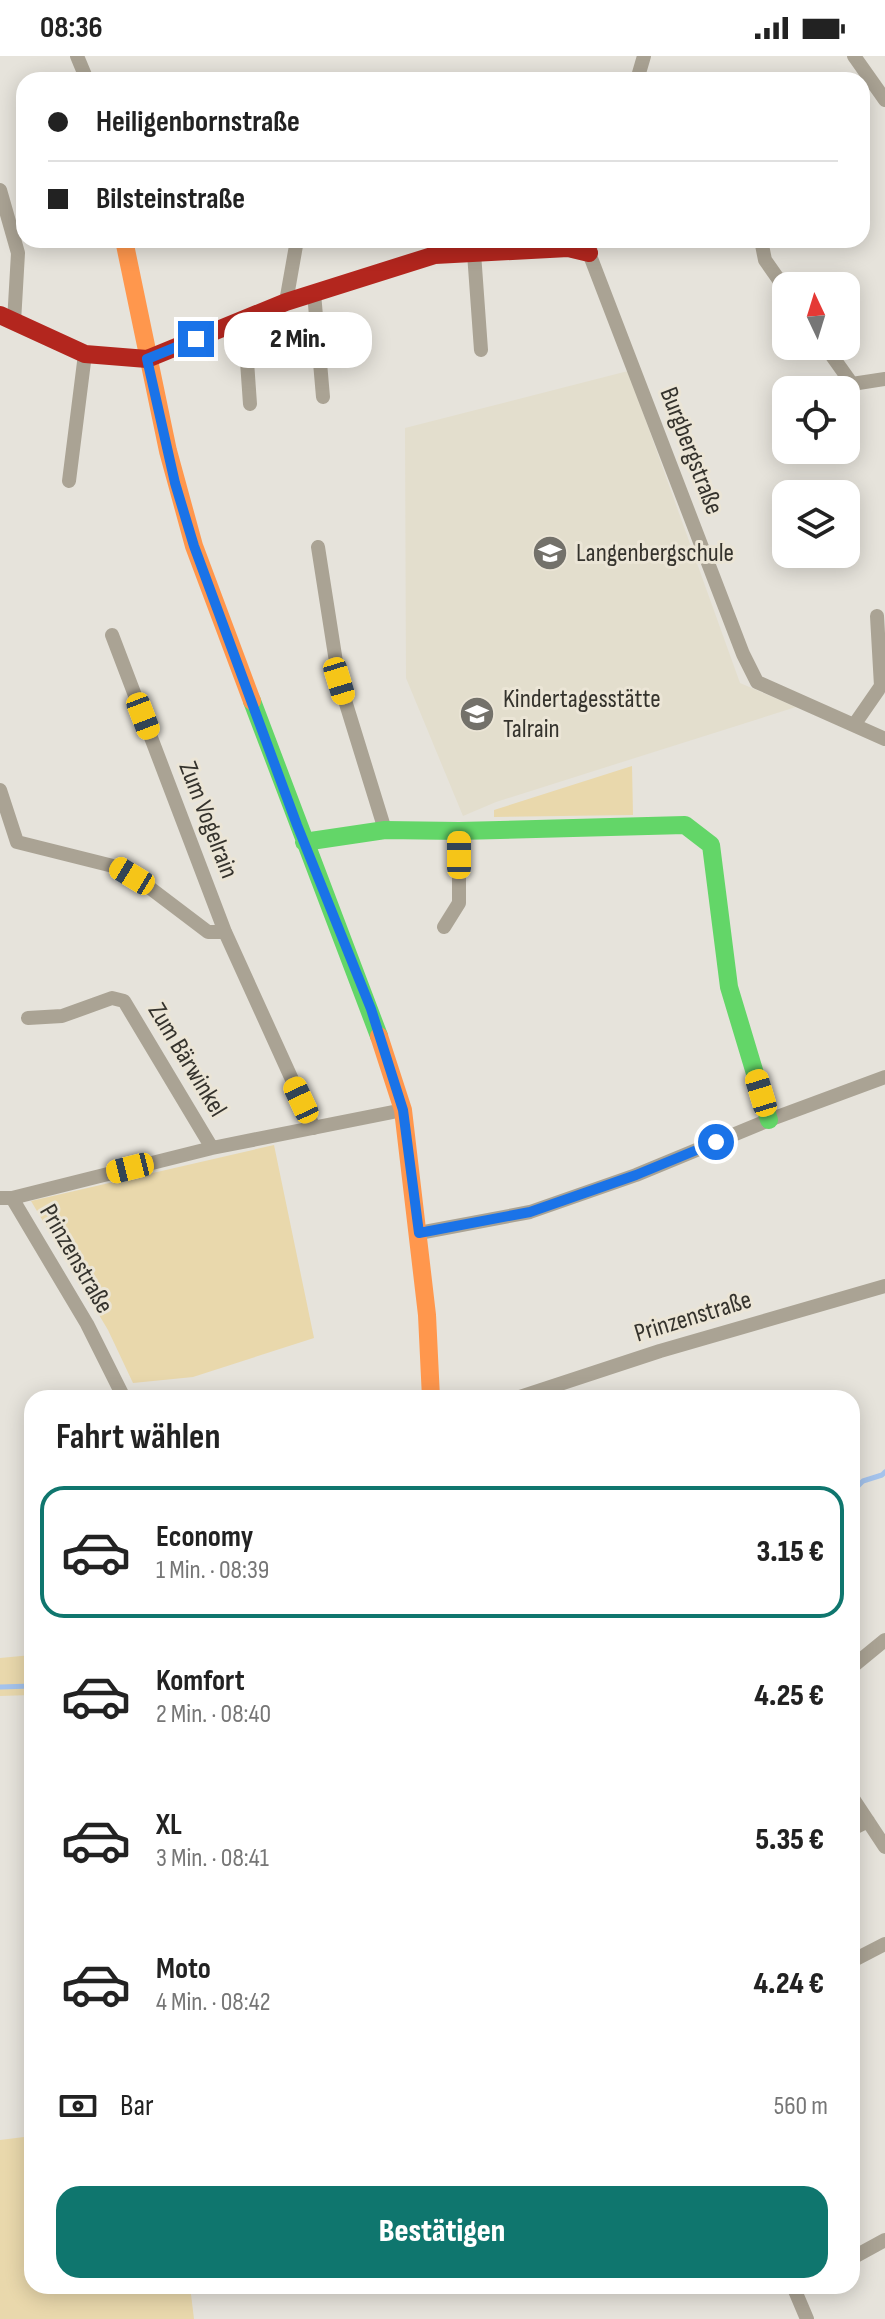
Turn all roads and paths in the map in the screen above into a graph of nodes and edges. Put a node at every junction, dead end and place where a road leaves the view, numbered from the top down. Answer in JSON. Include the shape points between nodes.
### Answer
{"nodes":[{"id":1,"x":870,"y":79,"type":"edge"},
{"id":2,"x":885,"y":100,"type":"edge"},
{"id":3,"x":0,"y":190,"type":"edge"},
{"id":4,"x":16,"y":246,"type":"edge"},
{"id":5,"x":17,"y":248,"type":"edge"},
{"id":6,"x":126,"y":248,"type":"edge"},
{"id":7,"x":296,"y":248,"type":"edge"},
{"id":8,"x":568,"y":248,"type":"edge"},
{"id":9,"x":591,"y":248,"type":"edge"},
{"id":10,"x":763,"y":248,"type":"edge"},
{"id":11,"x":474,"y":253,"type":"junction"},
{"id":12,"x":773,"y":272,"type":"edge"},
{"id":13,"x":314,"y":293,"type":"junction"},
{"id":14,"x":286,"y":302,"type":"junction"},
{"id":15,"x":7,"y":319,"type":"edge"},
{"id":16,"x":244,"y":319,"type":"junction"},
{"id":17,"x":481,"y":350,"type":"dead end"},
{"id":18,"x":85,"y":354,"type":"junction"},
{"id":19,"x":147,"y":359,"type":"junction"},
{"id":20,"x":835,"y":360,"type":"edge"},
{"id":21,"x":885,"y":379,"type":"edge"},
{"id":22,"x":323,"y":397,"type":"dead end"},
{"id":23,"x":250,"y":404,"type":"dead end"},
{"id":24,"x":69,"y":481,"type":"dead end"},
{"id":25,"x":318,"y":547,"type":"dead end"},
{"id":26,"x":877,"y":616,"type":"dead end"},
{"id":27,"x":112,"y":635,"type":"dead end"},
{"id":28,"x":883,"y":685,"type":"edge"},
{"id":29,"x":854,"y":725,"type":"junction"},
{"id":30,"x":885,"y":739,"type":"edge"},
{"id":31,"x":0,"y":790,"type":"edge"},
{"id":32,"x":385,"y":830,"type":"junction"},
{"id":33,"x":459,"y":831,"type":"junction"},
{"id":34,"x":304,"y":842,"type":"junction"},
{"id":35,"x":444,"y":927,"type":"dead end"},
{"id":36,"x":225,"y":932,"type":"junction"},
{"id":37,"x":28,"y":1018,"type":"dead end"},
{"id":38,"x":885,"y":1077,"type":"edge"},
{"id":39,"x":403,"y":1110,"type":"junction"},
{"id":40,"x":769,"y":1120,"type":"junction"},
{"id":41,"x":314,"y":1128,"type":"junction"},
{"id":42,"x":212,"y":1148,"type":"junction"},
{"id":43,"x":6,"y":1198,"type":"edge"},
{"id":44,"x":419,"y":1233,"type":"junction"},
{"id":45,"x":885,"y":1286,"type":"edge"},
{"id":46,"x":120,"y":1390,"type":"edge"},
{"id":47,"x":431,"y":1390,"type":"edge"},
{"id":48,"x":541,"y":1390,"type":"edge"},
{"id":49,"x":885,"y":1640,"type":"edge"},
{"id":50,"x":860,"y":1660,"type":"edge"},
{"id":51,"x":860,"y":1809,"type":"edge"},
{"id":52,"x":868,"y":1821,"type":"junction"},
{"id":53,"x":860,"y":1825,"type":"edge"},
{"id":54,"x":885,"y":1847,"type":"edge"},
{"id":55,"x":885,"y":1944,"type":"edge"},
{"id":56,"x":860,"y":1957,"type":"edge"},
{"id":57,"x":885,"y":2240,"type":"edge"},
{"id":58,"x":860,"y":2254,"type":"edge"},
{"id":59,"x":799,"y":2294,"type":"edge"},
{"id":60,"x":807,"y":2319,"type":"edge"}],
"edges":[{"from":1,"to":2,"type":"street"},
{"from":3,"to":4,"type":"street"},
{"from":5,"to":15,"type":"street"},
{"from":6,"to":19,"type":"street"},
{"from":7,"to":14,"type":"street"},
{"from":8,"to":11,"type":"street"},
{"from":9,"to":29,"type":"street","name":"Burgbergstraße","via":[[757,682]]},
{"from":10,"to":12,"type":"street"},
{"from":11,"to":13,"type":"street","via":[[435,255]]},
{"from":11,"to":17,"type":"street"},
{"from":13,"to":14,"type":"street"},
{"from":13,"to":22,"type":"street"},
{"from":14,"to":16,"type":"street"},
{"from":15,"to":18,"type":"street"},
{"from":16,"to":19,"type":"street"},
{"from":16,"to":23,"type":"street"},
{"from":18,"to":19,"type":"street"},
{"from":18,"to":24,"type":"street"},
{"from":19,"to":34,"type":"street","via":[[194,546]]},
{"from":20,"to":21,"type":"street","via":[[852,384]]},
{"from":25,"to":32,"type":"street","via":[[339,681]]},
{"from":26,"to":28,"type":"street"},
{"from":27,"to":36,"type":"street","name":"Zum Vogelrain"},
{"from":28,"to":29,"type":"street"},
{"from":29,"to":30,"type":"street","name":"Burgbergstraße"},
{"from":31,"to":36,"type":"street","via":[[17,842],[117,867],[208,932]]},
{"from":32,"to":33,"type":"street"},
{"from":32,"to":34,"type":"street"},
{"from":33,"to":35,"type":"street","via":[[459,903]]},
{"from":33,"to":40,"type":"street","via":[[685,825],[711,845],[729,987]]},
{"from":34,"to":39,"type":"street","via":[[371,1009]]},
{"from":36,"to":41,"type":"street","name":"Zum Vogelrain"},
{"from":37,"to":42,"type":"street","name":"Zum Bärwinkel","via":[[62,1016],[112,998],[124,1001]]},
{"from":38,"to":40,"type":"street"},
{"from":39,"to":41,"type":"street","name":"Zum Bärwinkel"},
{"from":39,"to":44,"type":"street"},
{"from":40,"to":44,"type":"street","via":[[530,1212]]},
{"from":41,"to":42,"type":"street","name":"Zum Bärwinkel"},
{"from":42,"to":43,"type":"street","name":"Zum Bärwinkel"},
{"from":43,"to":46,"type":"street","name":"Prinzenstraße","via":[[87,1324]]},
{"from":44,"to":47,"type":"street"},
{"from":45,"to":48,"type":"street","name":"Prinzenstraße"},
{"from":49,"to":50,"type":"street"},
{"from":51,"to":52,"type":"street"},
{"from":52,"to":53,"type":"street"},
{"from":52,"to":54,"type":"street"},
{"from":55,"to":56,"type":"street"},
{"from":57,"to":58,"type":"street"},
{"from":59,"to":60,"type":"street"}]}
